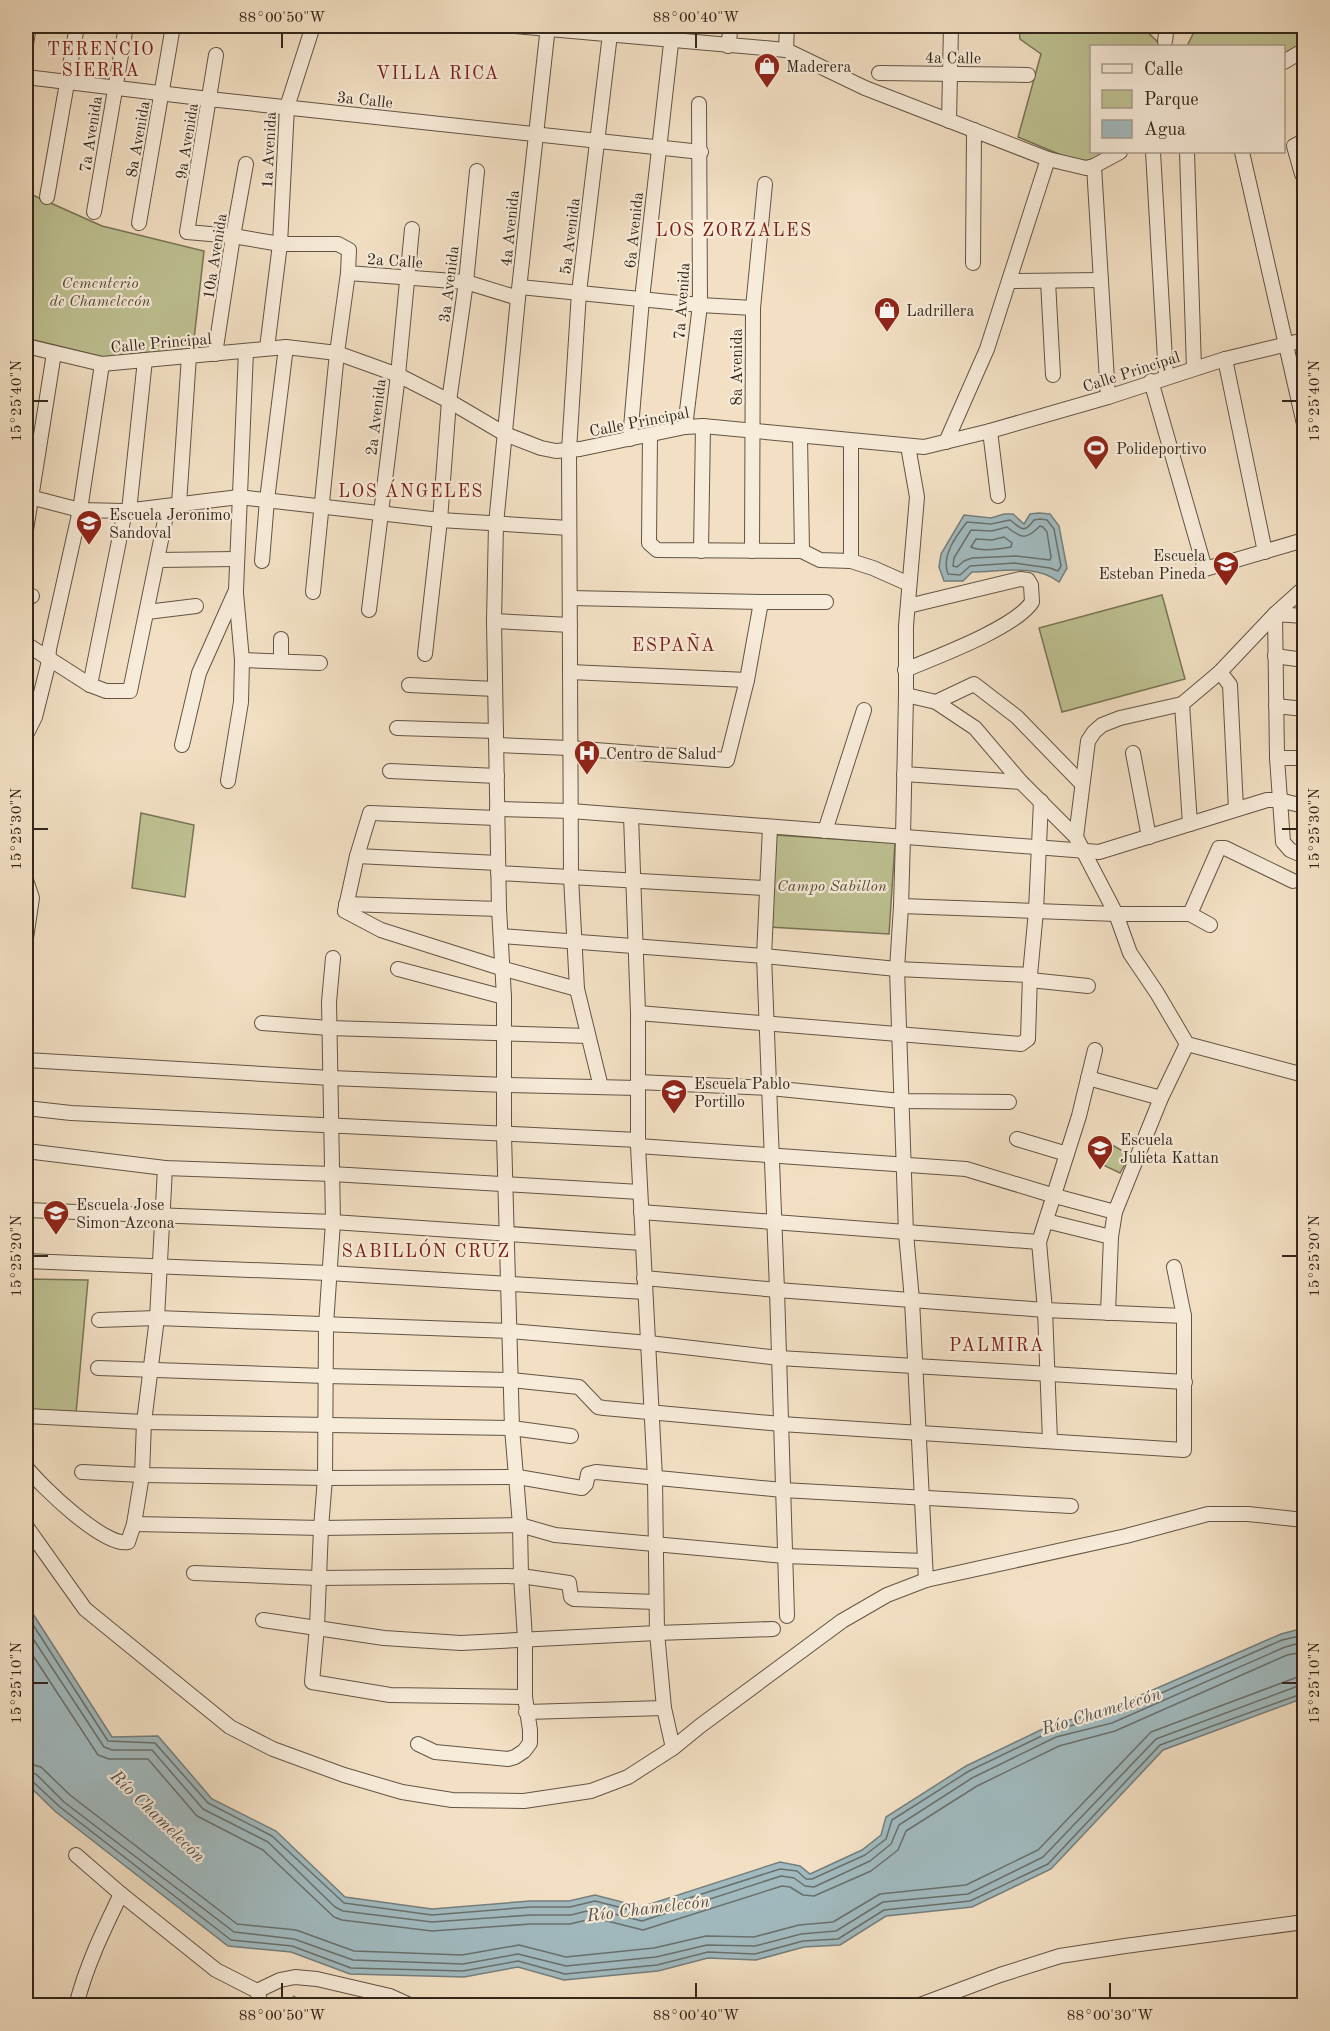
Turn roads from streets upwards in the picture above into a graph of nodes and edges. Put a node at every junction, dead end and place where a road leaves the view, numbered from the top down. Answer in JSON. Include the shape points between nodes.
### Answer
{"nodes":[{"id":1,"x":28,"y":26,"type":"edge"},
{"id":2,"x":77,"y":26,"type":"edge"},
{"id":3,"x":126,"y":26,"type":"edge"},
{"id":4,"x":173,"y":26,"type":"edge"},
{"id":5,"x":313,"y":26,"type":"edge"},
{"id":6,"x":520,"y":26,"type":"edge"},
{"id":7,"x":673,"y":26,"type":"edge"},
{"id":8,"x":730,"y":26,"type":"edge"},
{"id":9,"x":787,"y":26,"type":"edge"},
{"id":10,"x":951,"y":26,"type":"edge"},
{"id":11,"x":1167,"y":26,"type":"edge"},
{"id":12,"x":548,"y":28,"type":"edge"},
{"id":13,"x":610,"y":30,"type":"edge"},
{"id":14,"x":671,"y":41,"type":"junction"},
{"id":15,"x":1165,"y":41,"type":"dead end"},
{"id":16,"x":26,"y":44,"type":"edge"},
{"id":17,"x":728,"y":46,"type":"junction"},
{"id":18,"x":786,"y":50,"type":"junction"},
{"id":19,"x":1305,"y":50,"type":"edge"},
{"id":20,"x":216,"y":55,"type":"dead end"},
{"id":21,"x":1285,"y":61,"type":"edge"},
{"id":22,"x":879,"y":73,"type":"dead end"},
{"id":23,"x":950,"y":73,"type":"junction"},
{"id":24,"x":1028,"y":75,"type":"dead end"},
{"id":25,"x":26,"y":77,"type":"edge"},
{"id":26,"x":67,"y":81,"type":"junction"},
{"id":27,"x":115,"y":86,"type":"junction"},
{"id":28,"x":162,"y":92,"type":"junction"},
{"id":29,"x":209,"y":99,"type":"junction"},
{"id":30,"x":699,"y":104,"type":"dead end"},
{"id":31,"x":287,"y":107,"type":"junction"},
{"id":32,"x":949,"y":121,"type":"junction"},
{"id":33,"x":974,"y":130,"type":"junction"},
{"id":34,"x":536,"y":134,"type":"junction"},
{"id":35,"x":597,"y":140,"type":"junction"},
{"id":36,"x":1305,"y":141,"type":"edge"},
{"id":37,"x":659,"y":147,"type":"junction"},
{"id":38,"x":701,"y":152,"type":"junction"},
{"id":39,"x":1118,"y":153,"type":"edge"},
{"id":40,"x":1153,"y":153,"type":"edge"},
{"id":41,"x":1187,"y":153,"type":"edge"},
{"id":42,"x":1242,"y":153,"type":"edge"},
{"id":43,"x":1048,"y":159,"type":"junction"},
{"id":44,"x":246,"y":164,"type":"dead end"},
{"id":45,"x":1094,"y":166,"type":"junction"},
{"id":46,"x":477,"y":171,"type":"dead end"},
{"id":47,"x":1305,"y":174,"type":"edge"},
{"id":48,"x":765,"y":184,"type":"dead end"},
{"id":49,"x":47,"y":197,"type":"dead end"},
{"id":50,"x":94,"y":212,"type":"dead end"},
{"id":51,"x":139,"y":223,"type":"dead end"},
{"id":52,"x":412,"y":229,"type":"dead end"},
{"id":53,"x":187,"y":232,"type":"joint"},
{"id":54,"x":232,"y":236,"type":"junction"},
{"id":55,"x":280,"y":244,"type":"junction"},
{"id":56,"x":973,"y":263,"type":"dead end"},
{"id":57,"x":348,"y":273,"type":"junction"},
{"id":58,"x":407,"y":277,"type":"junction"},
{"id":59,"x":1101,"y":279,"type":"junction"},
{"id":60,"x":1009,"y":281,"type":"junction"},
{"id":61,"x":1048,"y":281,"type":"junction"},
{"id":62,"x":466,"y":282,"type":"junction"},
{"id":63,"x":519,"y":292,"type":"junction"},
{"id":64,"x":579,"y":292,"type":"junction"},
{"id":65,"x":642,"y":299,"type":"junction"},
{"id":66,"x":700,"y":305,"type":"junction"},
{"id":67,"x":753,"y":308,"type":"junction"},
{"id":68,"x":1305,"y":340,"type":"edge"},
{"id":69,"x":1287,"y":344,"type":"junction"},
{"id":70,"x":26,"y":346,"type":"edge"},
{"id":71,"x":286,"y":347,"type":"junction"},
{"id":72,"x":267,"y":348,"type":"junction"},
{"id":73,"x":246,"y":351,"type":"junction"},
{"id":74,"x":54,"y":352,"type":"junction"},
{"id":75,"x":215,"y":354,"type":"junction"},
{"id":76,"x":337,"y":354,"type":"junction"},
{"id":77,"x":189,"y":356,"type":"junction"},
{"id":78,"x":1225,"y":359,"type":"junction"},
{"id":79,"x":145,"y":360,"type":"junction"},
{"id":80,"x":102,"y":364,"type":"junction"},
{"id":81,"x":1194,"y":368,"type":"junction"},
{"id":82,"x":398,"y":375,"type":"junction"},
{"id":83,"x":1053,"y":375,"type":"dead end"},
{"id":84,"x":1166,"y":377,"type":"junction"},
{"id":85,"x":1151,"y":381,"type":"junction"},
{"id":86,"x":1108,"y":397,"type":"junction"},
{"id":87,"x":449,"y":401,"type":"junction"},
{"id":88,"x":1305,"y":424,"type":"edge"},
{"id":89,"x":703,"y":426,"type":"junction"},
{"id":90,"x":685,"y":427,"type":"junction"},
{"id":91,"x":752,"y":431,"type":"junction"},
{"id":92,"x":990,"y":431,"type":"junction"},
{"id":93,"x":505,"y":434,"type":"junction"},
{"id":94,"x":650,"y":435,"type":"junction"},
{"id":95,"x":800,"y":436,"type":"junction"},
{"id":96,"x":630,"y":438,"type":"junction"},
{"id":97,"x":851,"y":441,"type":"junction"},
{"id":98,"x":946,"y":442,"type":"junction"},
{"id":99,"x":908,"y":446,"type":"junction"},
{"id":100,"x":570,"y":450,"type":"junction"},
{"id":101,"x":998,"y":496,"type":"dead end"},
{"id":102,"x":28,"y":497,"type":"edge"},
{"id":103,"x":239,"y":497,"type":"junction"},
{"id":104,"x":267,"y":500,"type":"junction"},
{"id":105,"x":174,"y":505,"type":"junction"},
{"id":106,"x":321,"y":506,"type":"junction"},
{"id":107,"x":80,"y":510,"type":"junction"},
{"id":108,"x":127,"y":511,"type":"junction"},
{"id":109,"x":380,"y":513,"type":"junction"},
{"id":110,"x":440,"y":520,"type":"junction"},
{"id":111,"x":496,"y":524,"type":"junction"},
{"id":112,"x":570,"y":528,"type":"junction"},
{"id":113,"x":26,"y":530,"type":"edge"},
{"id":114,"x":1305,"y":540,"type":"edge"},
{"id":115,"x":701,"y":551,"type":"junction"},
{"id":116,"x":752,"y":551,"type":"junction"},
{"id":117,"x":802,"y":551,"type":"junction"},
{"id":118,"x":1265,"y":552,"type":"junction"},
{"id":119,"x":236,"y":559,"type":"junction"},
{"id":120,"x":158,"y":560,"type":"junction"},
{"id":121,"x":262,"y":561,"type":"dead end"},
{"id":122,"x":850,"y":561,"type":"junction"},
{"id":123,"x":909,"y":584,"type":"junction"},
{"id":124,"x":1305,"y":588,"type":"edge"},
{"id":125,"x":236,"y":590,"type":"junction"},
{"id":126,"x":313,"y":592,"type":"dead end"},
{"id":127,"x":570,"y":598,"type":"junction"},
{"id":128,"x":761,"y":602,"type":"junction"},
{"id":129,"x":826,"y":602,"type":"dead end"},
{"id":130,"x":196,"y":606,"type":"dead end"},
{"id":131,"x":908,"y":606,"type":"junction"},
{"id":132,"x":369,"y":610,"type":"dead end"},
{"id":133,"x":147,"y":612,"type":"junction"},
{"id":134,"x":1275,"y":614,"type":"junction"},
{"id":135,"x":1305,"y":616,"type":"edge"},
{"id":136,"x":494,"y":621,"type":"junction"},
{"id":137,"x":570,"y":625,"type":"junction"},
{"id":138,"x":281,"y":639,"type":"dead end"},
{"id":139,"x":26,"y":644,"type":"edge"},
{"id":140,"x":425,"y":654,"type":"dead end"},
{"id":141,"x":1275,"y":656,"type":"junction"},
{"id":142,"x":47,"y":658,"type":"junction"},
{"id":143,"x":242,"y":660,"type":"junction"},
{"id":144,"x":1305,"y":660,"type":"edge"},
{"id":145,"x":281,"y":661,"type":"junction"},
{"id":146,"x":320,"y":663,"type":"dead end"},
{"id":147,"x":905,"y":670,"type":"junction"},
{"id":148,"x":570,"y":672,"type":"junction"},
{"id":149,"x":1220,"y":672,"type":"junction"},
{"id":150,"x":747,"y":680,"type":"junction"},
{"id":151,"x":90,"y":685,"type":"junction"},
{"id":152,"x":409,"y":685,"type":"dead end"},
{"id":153,"x":495,"y":689,"type":"junction"},
{"id":154,"x":906,"y":694,"type":"junction"},
{"id":155,"x":936,"y":702,"type":"junction"},
{"id":156,"x":1182,"y":704,"type":"junction"},
{"id":157,"x":1276,"y":706,"type":"junction"},
{"id":158,"x":864,"y":710,"type":"dead end"},
{"id":159,"x":1305,"y":710,"type":"edge"},
{"id":160,"x":397,"y":728,"type":"dead end"},
{"id":161,"x":26,"y":735,"type":"edge"},
{"id":162,"x":496,"y":738,"type":"junction"},
{"id":163,"x":182,"y":745,"type":"dead end"},
{"id":164,"x":569,"y":748,"type":"junction"},
{"id":165,"x":1133,"y":753,"type":"dead end"},
{"id":166,"x":1277,"y":758,"type":"junction"},
{"id":167,"x":1305,"y":758,"type":"edge"},
{"id":168,"x":390,"y":771,"type":"dead end"},
{"id":169,"x":904,"y":774,"type":"junction"},
{"id":170,"x":497,"y":776,"type":"junction"},
{"id":171,"x":228,"y":781,"type":"dead end"},
{"id":172,"x":1021,"y":782,"type":"junction"},
{"id":173,"x":1082,"y":784,"type":"junction"},
{"id":174,"x":1280,"y":800,"type":"junction"},
{"id":175,"x":1041,"y":801,"type":"junction"},
{"id":176,"x":1305,"y":806,"type":"edge"},
{"id":177,"x":1236,"y":809,"type":"junction"},
{"id":178,"x":571,"y":811,"type":"junction"},
{"id":179,"x":497,"y":814,"type":"junction"},
{"id":180,"x":631,"y":816,"type":"junction"},
{"id":181,"x":1190,"y":824,"type":"junction"},
{"id":182,"x":770,"y":827,"type":"junction"},
{"id":183,"x":825,"y":831,"type":"junction"},
{"id":184,"x":903,"y":837,"type":"junction"},
{"id":185,"x":1076,"y":837,"type":"junction"},
{"id":186,"x":1149,"y":837,"type":"junction"},
{"id":187,"x":1037,"y":847,"type":"junction"},
{"id":188,"x":1083,"y":851,"type":"junction"},
{"id":189,"x":357,"y":856,"type":"junction"},
{"id":190,"x":1305,"y":856,"type":"edge"},
{"id":191,"x":498,"y":868,"type":"junction"},
{"id":192,"x":571,"y":877,"type":"junction"},
{"id":193,"x":632,"y":879,"type":"junction"},
{"id":194,"x":26,"y":880,"type":"edge"},
{"id":195,"x":1293,"y":881,"type":"dead end"},
{"id":196,"x":766,"y":888,"type":"junction"},
{"id":197,"x":346,"y":904,"type":"junction"},
{"id":198,"x":901,"y":906,"type":"junction"},
{"id":199,"x":499,"y":909,"type":"junction"},
{"id":200,"x":1036,"y":911,"type":"junction"},
{"id":201,"x":1116,"y":914,"type":"junction"},
{"id":202,"x":1190,"y":914,"type":"junction"},
{"id":203,"x":1209,"y":925,"type":"dead end"},
{"id":204,"x":501,"y":936,"type":"junction"},
{"id":205,"x":26,"y":938,"type":"edge"},
{"id":206,"x":575,"y":942,"type":"junction"},
{"id":207,"x":635,"y":945,"type":"junction"},
{"id":208,"x":764,"y":956,"type":"junction"},
{"id":209,"x":333,"y":958,"type":"dead end"},
{"id":210,"x":501,"y":968,"type":"junction"},
{"id":211,"x":398,"y":969,"type":"dead end"},
{"id":212,"x":897,"y":969,"type":"junction"},
{"id":213,"x":1030,"y":978,"type":"junction"},
{"id":214,"x":1088,"y":986,"type":"dead end"},
{"id":215,"x":577,"y":989,"type":"junction"},
{"id":216,"x":504,"y":997,"type":"junction"},
{"id":217,"x":638,"y":1013,"type":"junction"},
{"id":218,"x":262,"y":1023,"type":"dead end"},
{"id":219,"x":767,"y":1024,"type":"junction"},
{"id":220,"x":329,"y":1028,"type":"junction"},
{"id":221,"x":504,"y":1034,"type":"junction"},
{"id":222,"x":898,"y":1035,"type":"junction"},
{"id":223,"x":588,"y":1036,"type":"junction"},
{"id":224,"x":1187,"y":1044,"type":"junction"},
{"id":225,"x":1095,"y":1050,"type":"dead end"},
{"id":226,"x":26,"y":1060,"type":"edge"},
{"id":227,"x":1305,"y":1075,"type":"edge"},
{"id":228,"x":331,"y":1078,"type":"junction"},
{"id":229,"x":1088,"y":1078,"type":"junction"},
{"id":230,"x":506,"y":1085,"type":"junction"},
{"id":231,"x":638,"y":1086,"type":"junction"},
{"id":232,"x":601,"y":1087,"type":"junction"},
{"id":233,"x":770,"y":1088,"type":"junction"},
{"id":234,"x":1161,"y":1098,"type":"junction"},
{"id":235,"x":901,"y":1101,"type":"junction"},
{"id":236,"x":1009,"y":1102,"type":"dead end"},
{"id":237,"x":26,"y":1108,"type":"edge"},
{"id":238,"x":331,"y":1125,"type":"junction"},
{"id":239,"x":504,"y":1135,"type":"junction"},
{"id":240,"x":1017,"y":1139,"type":"dead end"},
{"id":241,"x":638,"y":1143,"type":"junction"},
{"id":242,"x":26,"y":1151,"type":"edge"},
{"id":243,"x":1067,"y":1154,"type":"junction"},
{"id":244,"x":772,"y":1156,"type":"junction"},
{"id":245,"x":904,"y":1165,"type":"junction"},
{"id":246,"x":165,"y":1168,"type":"junction"},
{"id":247,"x":332,"y":1174,"type":"junction"},
{"id":248,"x":506,"y":1186,"type":"junction"},
{"id":249,"x":640,"y":1192,"type":"junction"},
{"id":250,"x":1055,"y":1196,"type":"junction"},
{"id":251,"x":26,"y":1210,"type":"edge"},
{"id":252,"x":641,"y":1212,"type":"junction"},
{"id":253,"x":1115,"y":1212,"type":"junction"},
{"id":254,"x":163,"y":1215,"type":"junction"},
{"id":255,"x":1046,"y":1221,"type":"junction"},
{"id":256,"x":333,"y":1222,"type":"junction"},
{"id":257,"x":775,"y":1223,"type":"junction"},
{"id":258,"x":906,"y":1233,"type":"junction"},
{"id":259,"x":508,"y":1234,"type":"junction"},
{"id":260,"x":1111,"y":1237,"type":"junction"},
{"id":261,"x":1039,"y":1242,"type":"junction"},
{"id":262,"x":642,"y":1243,"type":"junction"},
{"id":263,"x":26,"y":1261,"type":"edge"},
{"id":264,"x":160,"y":1265,"type":"junction"},
{"id":265,"x":1174,"y":1267,"type":"dead end"},
{"id":266,"x":328,"y":1273,"type":"junction"},
{"id":267,"x":509,"y":1284,"type":"junction"},
{"id":268,"x":644,"y":1285,"type":"junction"},
{"id":269,"x":777,"y":1290,"type":"junction"},
{"id":270,"x":912,"y":1300,"type":"junction"},
{"id":271,"x":1045,"y":1310,"type":"junction"},
{"id":272,"x":1108,"y":1312,"type":"junction"},
{"id":273,"x":1184,"y":1316,"type":"junction"},
{"id":274,"x":157,"y":1318,"type":"junction"},
{"id":275,"x":99,"y":1320,"type":"dead end"},
{"id":276,"x":326,"y":1325,"type":"junction"},
{"id":277,"x":510,"y":1331,"type":"junction"},
{"id":278,"x":649,"y":1343,"type":"junction"},
{"id":279,"x":779,"y":1358,"type":"junction"},
{"id":280,"x":914,"y":1367,"type":"junction"},
{"id":281,"x":98,"y":1368,"type":"dead end"},
{"id":282,"x":150,"y":1370,"type":"junction"},
{"id":283,"x":1047,"y":1374,"type":"junction"},
{"id":284,"x":325,"y":1377,"type":"junction"},
{"id":285,"x":511,"y":1380,"type":"junction"},
{"id":286,"x":1185,"y":1383,"type":"junction"},
{"id":287,"x":652,"y":1411,"type":"junction"},
{"id":288,"x":26,"y":1416,"type":"edge"},
{"id":289,"x":144,"y":1422,"type":"junction"},
{"id":290,"x":326,"y":1424,"type":"junction"},
{"id":291,"x":781,"y":1424,"type":"junction"},
{"id":292,"x":512,"y":1428,"type":"junction"},
{"id":293,"x":919,"y":1434,"type":"junction"},
{"id":294,"x":571,"y":1436,"type":"dead end"},
{"id":295,"x":1050,"y":1441,"type":"junction"},
{"id":296,"x":26,"y":1467,"type":"edge"},
{"id":297,"x":82,"y":1472,"type":"dead end"},
{"id":298,"x":142,"y":1475,"type":"junction"},
{"id":299,"x":518,"y":1477,"type":"junction"},
{"id":300,"x":325,"y":1478,"type":"junction"},
{"id":301,"x":654,"y":1478,"type":"junction"},
{"id":302,"x":783,"y":1490,"type":"junction"},
{"id":303,"x":922,"y":1498,"type":"junction"},
{"id":304,"x":1071,"y":1506,"type":"dead end"},
{"id":305,"x":1305,"y":1520,"type":"edge"},
{"id":306,"x":134,"y":1524,"type":"junction"},
{"id":307,"x":520,"y":1525,"type":"junction"},
{"id":308,"x":26,"y":1526,"type":"edge"},
{"id":309,"x":321,"y":1528,"type":"junction"},
{"id":310,"x":655,"y":1544,"type":"junction"},
{"id":311,"x":785,"y":1556,"type":"junction"},
{"id":312,"x":924,"y":1561,"type":"junction"},
{"id":313,"x":194,"y":1573,"type":"dead end"},
{"id":314,"x":521,"y":1576,"type":"junction"},
{"id":315,"x":318,"y":1578,"type":"junction"},
{"id":316,"x":926,"y":1580,"type":"junction"},
{"id":317,"x":656,"y":1602,"type":"junction"},
{"id":318,"x":787,"y":1616,"type":"dead end"},
{"id":319,"x":262,"y":1620,"type":"dead end"},
{"id":320,"x":317,"y":1627,"type":"junction"},
{"id":321,"x":773,"y":1629,"type":"dead end"},
{"id":322,"x":657,"y":1633,"type":"junction"},
{"id":323,"x":525,"y":1639,"type":"junction"},
{"id":324,"x":525,"y":1697,"type":"junction"},
{"id":325,"x":664,"y":1708,"type":"junction"},
{"id":326,"x":526,"y":1712,"type":"junction"},
{"id":327,"x":418,"y":1744,"type":"dead end"},
{"id":328,"x":673,"y":1748,"type":"junction"},
{"id":329,"x":76,"y":1855,"type":"dead end"},
{"id":330,"x":121,"y":1894,"type":"junction"},
{"id":331,"x":1305,"y":1923,"type":"edge"},
{"id":332,"x":257,"y":1991,"type":"junction"},
{"id":333,"x":76,"y":2006,"type":"edge"},
{"id":334,"x":262,"y":2006,"type":"edge"},
{"id":335,"x":412,"y":2006,"type":"edge"},
{"id":336,"x":916,"y":2006,"type":"edge"}],
"edges":[{"from":1,"to":16,"type":"street"},
{"from":2,"to":26,"type":"street"},
{"from":3,"to":27,"type":"street","name":"7a Avenida"},
{"from":4,"to":28,"type":"street","name":"8a Avenida"},
{"from":5,"to":31,"type":"street","name":"1a Avenida"},
{"from":6,"to":12,"type":"street"},
{"from":7,"to":14,"type":"street","name":"6a Avenida"},
{"from":8,"to":17,"type":"street"},
{"from":9,"to":18,"type":"street"},
{"from":10,"to":23,"type":"street"},
{"from":11,"to":15,"type":"street"},
{"from":12,"to":13,"type":"street"},
{"from":12,"to":34,"type":"street","name":"4a Avenida"},
{"from":13,"to":14,"type":"street"},
{"from":13,"to":35,"type":"street","name":"5a Avenida"},
{"from":14,"to":17,"type":"street"},
{"from":14,"to":37,"type":"street","name":"6a Avenida"},
{"from":17,"to":18,"type":"street"},
{"from":18,"to":32,"type":"street","via":[[865,88]]},
{"from":19,"to":21,"type":"street"},
{"from":20,"to":29,"type":"street","name":"9a Avenida"},
{"from":22,"to":23,"type":"street","name":"4a Calle"},
{"from":23,"to":24,"type":"street","name":"4a Calle"},
{"from":23,"to":32,"type":"street"},
{"from":25,"to":26,"type":"street","name":"3a Calle"},
{"from":26,"to":27,"type":"street","name":"3a Calle"},
{"from":26,"to":49,"type":"street"},
{"from":27,"to":28,"type":"street","name":"3a Calle"},
{"from":27,"to":50,"type":"street","name":"7a Avenida"},
{"from":28,"to":29,"type":"street","name":"3a Calle"},
{"from":28,"to":51,"type":"street","name":"8a Avenida"},
{"from":29,"to":31,"type":"street","name":"3a Calle"},
{"from":29,"to":53,"type":"street","name":"9a Avenida"},
{"from":30,"to":38,"type":"street","name":"7a Avenida"},
{"from":31,"to":34,"type":"street","name":"3a Calle"},
{"from":31,"to":55,"type":"street","name":"1a Avenida"},
{"from":32,"to":33,"type":"street"},
{"from":33,"to":43,"type":"street"},
{"from":33,"to":56,"type":"street"},
{"from":34,"to":35,"type":"street","name":"3a Calle"},
{"from":34,"to":63,"type":"street","name":"4a Avenida"},
{"from":35,"to":37,"type":"street","name":"3a Calle"},
{"from":35,"to":64,"type":"street","name":"5a Avenida"},
{"from":36,"to":47,"type":"street","via":[[1294,146]]},
{"from":37,"to":38,"type":"street","name":"3a Calle"},
{"from":37,"to":65,"type":"street","name":"6a Avenida"},
{"from":38,"to":66,"type":"street","name":"7a Avenida"},
{"from":39,"to":45,"type":"street"},
{"from":40,"to":84,"type":"street"},
{"from":41,"to":81,"type":"street"},
{"from":42,"to":69,"type":"street"},
{"from":43,"to":45,"type":"street","via":[[1076,167]]},
{"from":43,"to":60,"type":"street"},
{"from":44,"to":54,"type":"street","name":"10a Avenida"},
{"from":45,"to":59,"type":"street"},
{"from":46,"to":62,"type":"street","name":"3a Avenida"},
{"from":48,"to":67,"type":"street","name":"8a Avenida"},
{"from":52,"to":58,"type":"street","name":"2a Avenida"},
{"from":53,"to":54,"type":"street","name":"2a Calle"},
{"from":54,"to":55,"type":"street","name":"2a Calle"},
{"from":54,"to":75,"type":"street","name":"10a Avenida"},
{"from":55,"to":57,"type":"street","name":"2a Calle","via":[[338,244],[350,250]]},
{"from":55,"to":72,"type":"street","name":"1a Avenida"},
{"from":57,"to":58,"type":"street","name":"2a Calle"},
{"from":57,"to":76,"type":"street"},
{"from":58,"to":62,"type":"street","name":"2a Calle"},
{"from":58,"to":82,"type":"street","name":"2a Avenida"},
{"from":59,"to":61,"type":"street"},
{"from":59,"to":86,"type":"street"},
{"from":60,"to":61,"type":"street"},
{"from":60,"to":98,"type":"street","via":[[987,349]]},
{"from":61,"to":83,"type":"street"},
{"from":62,"to":63,"type":"street","name":"2a Calle"},
{"from":62,"to":87,"type":"street","name":"3a Avenida"},
{"from":63,"to":64,"type":"street","name":"2a Calle"},
{"from":63,"to":93,"type":"street","name":"4a Avenida"},
{"from":64,"to":65,"type":"street","name":"2a Calle"},
{"from":64,"to":100,"type":"street","name":"5a Avenida"},
{"from":65,"to":66,"type":"street","name":"2a Calle"},
{"from":65,"to":96,"type":"street","name":"6a Avenida"},
{"from":66,"to":67,"type":"street","name":"2a Calle"},
{"from":66,"to":90,"type":"street","name":"7a Avenida"},
{"from":67,"to":91,"type":"street","name":"8a Avenida"},
{"from":68,"to":69,"type":"street","name":"Calle Principal"},
{"from":69,"to":78,"type":"street","name":"Calle Principal"},
{"from":69,"to":88,"type":"street"},
{"from":70,"to":74,"type":"street","name":"Calle Principal"},
{"from":71,"to":72,"type":"street","name":"Calle Principal"},
{"from":71,"to":76,"type":"street","name":"Calle Principal"},
{"from":71,"to":104,"type":"street"},
{"from":72,"to":73,"type":"street","name":"Calle Principal"},
{"from":73,"to":75,"type":"street","name":"Calle Principal"},
{"from":73,"to":103,"type":"street"},
{"from":74,"to":80,"type":"street","name":"Calle Principal"},
{"from":74,"to":102,"type":"street"},
{"from":75,"to":77,"type":"street","name":"Calle Principal"},
{"from":76,"to":82,"type":"street","name":"Calle Principal"},
{"from":76,"to":106,"type":"street"},
{"from":77,"to":79,"type":"street","name":"Calle Principal"},
{"from":77,"to":105,"type":"street"},
{"from":78,"to":81,"type":"street","name":"Calle Principal"},
{"from":78,"to":118,"type":"street"},
{"from":79,"to":80,"type":"street","name":"Calle Principal"},
{"from":79,"to":108,"type":"street"},
{"from":80,"to":107,"type":"street"},
{"from":81,"to":84,"type":"street","name":"Calle Principal"},
{"from":82,"to":87,"type":"street","name":"Calle Principal"},
{"from":82,"to":109,"type":"street","name":"2a Avenida"},
{"from":84,"to":85,"type":"street","name":"Calle Principal"},
{"from":85,"to":86,"type":"street","name":"Calle Principal"},
{"from":85,"to":118,"type":"street","via":[[1205,569]]},
{"from":86,"to":92,"type":"street","name":"Calle Principal"},
{"from":87,"to":93,"type":"street","name":"Calle Principal"},
{"from":87,"to":110,"type":"street","name":"3a Avenida"},
{"from":89,"to":90,"type":"street","name":"Calle Principal"},
{"from":89,"to":91,"type":"street","name":"Calle Principal"},
{"from":89,"to":115,"type":"street"},
{"from":90,"to":94,"type":"street","name":"Calle Principal"},
{"from":91,"to":95,"type":"street","name":"Calle Principal"},
{"from":91,"to":116,"type":"street","name":"8a Avenida"},
{"from":92,"to":98,"type":"street","name":"Calle Principal"},
{"from":92,"to":101,"type":"street"},
{"from":93,"to":100,"type":"street","name":"Calle Principal","via":[[542,448]]},
{"from":93,"to":111,"type":"street","name":"4a Avenida"},
{"from":94,"to":96,"type":"street","name":"Calle Principal"},
{"from":94,"to":115,"type":"street","via":[[649,543],[657,550]]},
{"from":95,"to":97,"type":"street","name":"Calle Principal"},
{"from":95,"to":117,"type":"street"},
{"from":96,"to":100,"type":"street","name":"Calle Principal"},
{"from":97,"to":99,"type":"street","name":"Calle Principal"},
{"from":97,"to":122,"type":"street"},
{"from":98,"to":99,"type":"street","name":"Calle Principal"},
{"from":99,"to":123,"type":"street","via":[[917,497]]},
{"from":100,"to":112,"type":"street","name":"5a Avenida"},
{"from":102,"to":107,"type":"street"},
{"from":102,"to":113,"type":"street"},
{"from":103,"to":104,"type":"street"},
{"from":103,"to":105,"type":"street"},
{"from":103,"to":119,"type":"street"},
{"from":104,"to":106,"type":"street"},
{"from":104,"to":121,"type":"street"},
{"from":105,"to":108,"type":"street"},
{"from":105,"to":120,"type":"street"},
{"from":106,"to":109,"type":"street"},
{"from":106,"to":126,"type":"street"},
{"from":107,"to":108,"type":"street"},
{"from":107,"to":142,"type":"street"},
{"from":108,"to":151,"type":"street"},
{"from":109,"to":110,"type":"street"},
{"from":109,"to":132,"type":"street","name":"2a Avenida"},
{"from":110,"to":111,"type":"street"},
{"from":110,"to":140,"type":"street","name":"3a Avenida"},
{"from":111,"to":112,"type":"street"},
{"from":111,"to":136,"type":"street","name":"4a Avenida"},
{"from":112,"to":127,"type":"street","name":"5a Avenida"},
{"from":114,"to":118,"type":"street"},
{"from":115,"to":116,"type":"street"},
{"from":116,"to":117,"type":"street"},
{"from":117,"to":122,"type":"street","via":[[820,560]]},
{"from":119,"to":120,"type":"street"},
{"from":119,"to":125,"type":"street"},
{"from":120,"to":133,"type":"street"},
{"from":122,"to":123,"type":"street"},
{"from":123,"to":131,"type":"street"},
{"from":124,"to":134,"type":"street"},
{"from":125,"to":143,"type":"street"},
{"from":125,"to":163,"type":"street","via":[[199,673]]},
{"from":127,"to":128,"type":"street"},
{"from":127,"to":137,"type":"street","name":"5a Avenida"},
{"from":128,"to":129,"type":"street"},
{"from":128,"to":150,"type":"street"},
{"from":130,"to":133,"type":"street"},
{"from":131,"to":147,"type":"street"},
{"from":131,"to":147,"type":"street","via":[[1020,579],[1031,585],[1032,602],[1021,614]]},
{"from":133,"to":151,"type":"street","via":[[130,691],[106,691]]},
{"from":134,"to":135,"type":"street"},
{"from":134,"to":141,"type":"street"},
{"from":134,"to":149,"type":"street"},
{"from":136,"to":137,"type":"street"},
{"from":136,"to":153,"type":"street","name":"4a Avenida"},
{"from":137,"to":148,"type":"street","name":"5a Avenida"},
{"from":138,"to":145,"type":"street"},
{"from":139,"to":142,"type":"street"},
{"from":141,"to":144,"type":"street"},
{"from":141,"to":157,"type":"street"},
{"from":142,"to":151,"type":"street"},
{"from":142,"to":161,"type":"street","via":[[35,717]]},
{"from":143,"to":145,"type":"street"},
{"from":143,"to":171,"type":"street","via":[[241,702]]},
{"from":145,"to":146,"type":"street"},
{"from":147,"to":154,"type":"street"},
{"from":148,"to":150,"type":"street"},
{"from":148,"to":164,"type":"street","name":"5a Avenida"},
{"from":149,"to":156,"type":"street"},
{"from":149,"to":177,"type":"street","via":[[1230,685]]},
{"from":150,"to":164,"type":"street","via":[[727,760]]},
{"from":152,"to":153,"type":"street"},
{"from":153,"to":162,"type":"street","name":"4a Avenida"},
{"from":154,"to":155,"type":"street"},
{"from":154,"to":169,"type":"street"},
{"from":155,"to":172,"type":"street","via":[[975,728]]},
{"from":155,"to":173,"type":"street","via":[[974,684],[1017,717]]},
{"from":156,"to":173,"type":"street","via":[[1102,725],[1088,741]]},
{"from":156,"to":181,"type":"street"},
{"from":157,"to":159,"type":"street"},
{"from":157,"to":166,"type":"street"},
{"from":158,"to":183,"type":"street"},
{"from":160,"to":162,"type":"street"},
{"from":162,"to":164,"type":"street"},
{"from":162,"to":170,"type":"street","name":"4a Avenida"},
{"from":164,"to":178,"type":"street","name":"5a Avenida"},
{"from":165,"to":186,"type":"street"},
{"from":166,"to":167,"type":"street"},
{"from":166,"to":174,"type":"street"},
{"from":168,"to":170,"type":"street"},
{"from":169,"to":172,"type":"street"},
{"from":169,"to":184,"type":"street"},
{"from":170,"to":179,"type":"street","name":"4a Avenida"},
{"from":172,"to":175,"type":"street"},
{"from":173,"to":185,"type":"street"},
{"from":174,"to":176,"type":"street"},
{"from":174,"to":177,"type":"street"},
{"from":174,"to":190,"type":"street","via":[[1284,845]]},
{"from":175,"to":185,"type":"street"},
{"from":175,"to":187,"type":"street"},
{"from":177,"to":181,"type":"street"},
{"from":178,"to":179,"type":"street"},
{"from":178,"to":180,"type":"street"},
{"from":178,"to":192,"type":"street","name":"5a Avenida"},
{"from":179,"to":189,"type":"street","via":[[370,813]]},
{"from":179,"to":191,"type":"street","name":"4a Avenida"},
{"from":180,"to":182,"type":"street"},
{"from":180,"to":193,"type":"street"},
{"from":181,"to":186,"type":"street"},
{"from":182,"to":183,"type":"street"},
{"from":182,"to":196,"type":"street"},
{"from":183,"to":184,"type":"street"},
{"from":184,"to":187,"type":"street"},
{"from":184,"to":198,"type":"street"},
{"from":185,"to":188,"type":"street"},
{"from":186,"to":188,"type":"street","via":[[1099,852]]},
{"from":187,"to":188,"type":"street"},
{"from":187,"to":200,"type":"street"},
{"from":188,"to":201,"type":"street"},
{"from":189,"to":191,"type":"street"},
{"from":189,"to":197,"type":"street"},
{"from":191,"to":192,"type":"street"},
{"from":191,"to":199,"type":"street","name":"4a Avenida"},
{"from":192,"to":193,"type":"street"},
{"from":192,"to":206,"type":"street","name":"5a Avenida"},
{"from":193,"to":196,"type":"street"},
{"from":193,"to":207,"type":"street"},
{"from":194,"to":205,"type":"street","via":[[32,898]]},
{"from":195,"to":202,"type":"street","via":[[1219,848]]},
{"from":196,"to":208,"type":"street"},
{"from":197,"to":199,"type":"street"},
{"from":197,"to":210,"type":"street","via":[[345,911],[381,930]]},
{"from":198,"to":200,"type":"street"},
{"from":198,"to":212,"type":"street"},
{"from":199,"to":204,"type":"street","name":"4a Avenida"},
{"from":200,"to":201,"type":"street"},
{"from":200,"to":213,"type":"street"},
{"from":201,"to":202,"type":"street"},
{"from":201,"to":224,"type":"street","via":[[1130,954]]},
{"from":202,"to":203,"type":"street"},
{"from":204,"to":206,"type":"street"},
{"from":204,"to":210,"type":"street","name":"4a Avenida"},
{"from":206,"to":207,"type":"street"},
{"from":206,"to":215,"type":"street","name":"5a Avenida"},
{"from":207,"to":208,"type":"street"},
{"from":207,"to":217,"type":"street"},
{"from":208,"to":212,"type":"street"},
{"from":208,"to":219,"type":"street"},
{"from":209,"to":220,"type":"street"},
{"from":210,"to":215,"type":"street"},
{"from":210,"to":216,"type":"street","name":"4a Avenida"},
{"from":211,"to":216,"type":"street"},
{"from":212,"to":213,"type":"street"},
{"from":212,"to":222,"type":"street"},
{"from":213,"to":214,"type":"street"},
{"from":213,"to":222,"type":"street","via":[[1028,1039],[1021,1044]]},
{"from":215,"to":223,"type":"street","name":"5a Avenida"},
{"from":216,"to":221,"type":"street","name":"4a Avenida"},
{"from":217,"to":219,"type":"street"},
{"from":217,"to":231,"type":"street"},
{"from":218,"to":220,"type":"street"},
{"from":219,"to":222,"type":"street"},
{"from":219,"to":233,"type":"street"},
{"from":220,"to":221,"type":"street"},
{"from":220,"to":228,"type":"street"},
{"from":221,"to":223,"type":"street"},
{"from":221,"to":230,"type":"street","name":"4a Avenida"},
{"from":222,"to":235,"type":"street"},
{"from":223,"to":232,"type":"street","name":"5a Avenida"},
{"from":224,"to":227,"type":"street"},
{"from":224,"to":234,"type":"street"},
{"from":225,"to":229,"type":"street"},
{"from":226,"to":228,"type":"street"},
{"from":228,"to":230,"type":"street"},
{"from":228,"to":238,"type":"street"},
{"from":229,"to":234,"type":"street"},
{"from":229,"to":243,"type":"street"},
{"from":230,"to":232,"type":"street"},
{"from":230,"to":239,"type":"street","name":"4a Avenida"},
{"from":231,"to":232,"type":"street"},
{"from":231,"to":233,"type":"street"},
{"from":231,"to":241,"type":"street"},
{"from":233,"to":235,"type":"street"},
{"from":233,"to":244,"type":"street"},
{"from":234,"to":253,"type":"street"},
{"from":235,"to":236,"type":"street"},
{"from":235,"to":245,"type":"street"},
{"from":237,"to":238,"type":"street"},
{"from":238,"to":239,"type":"street"},
{"from":238,"to":247,"type":"street"},
{"from":239,"to":241,"type":"street"},
{"from":239,"to":248,"type":"street","name":"4a Avenida"},
{"from":240,"to":243,"type":"street"},
{"from":241,"to":244,"type":"street"},
{"from":241,"to":249,"type":"street"},
{"from":242,"to":246,"type":"street"},
{"from":243,"to":250,"type":"street"},
{"from":244,"to":245,"type":"street"},
{"from":244,"to":257,"type":"street"},
{"from":245,"to":250,"type":"street","via":[[966,1169]]},
{"from":245,"to":258,"type":"street"},
{"from":246,"to":247,"type":"street"},
{"from":246,"to":254,"type":"street"},
{"from":247,"to":248,"type":"street"},
{"from":247,"to":256,"type":"street"},
{"from":248,"to":249,"type":"street"},
{"from":248,"to":259,"type":"street","name":"4a Avenida"},
{"from":249,"to":252,"type":"street"},
{"from":250,"to":253,"type":"street"},
{"from":250,"to":255,"type":"street"},
{"from":251,"to":254,"type":"street"},
{"from":252,"to":257,"type":"street"},
{"from":252,"to":262,"type":"street"},
{"from":253,"to":260,"type":"street"},
{"from":254,"to":256,"type":"street"},
{"from":254,"to":264,"type":"street"},
{"from":255,"to":260,"type":"street"},
{"from":255,"to":261,"type":"street"},
{"from":256,"to":259,"type":"street"},
{"from":256,"to":266,"type":"street"},
{"from":257,"to":258,"type":"street"},
{"from":257,"to":269,"type":"street"},
{"from":258,"to":261,"type":"street"},
{"from":258,"to":270,"type":"street"},
{"from":259,"to":262,"type":"street"},
{"from":259,"to":267,"type":"street","name":"4a Avenida"},
{"from":260,"to":272,"type":"street"},
{"from":261,"to":271,"type":"street"},
{"from":262,"to":268,"type":"street"},
{"from":263,"to":264,"type":"street"},
{"from":264,"to":266,"type":"street"},
{"from":264,"to":274,"type":"street"},
{"from":265,"to":273,"type":"street"},
{"from":266,"to":267,"type":"street"},
{"from":266,"to":276,"type":"street"},
{"from":267,"to":268,"type":"street"},
{"from":267,"to":277,"type":"street","name":"4a Avenida"},
{"from":268,"to":269,"type":"street"},
{"from":268,"to":278,"type":"street"},
{"from":269,"to":270,"type":"street"},
{"from":269,"to":279,"type":"street"},
{"from":270,"to":271,"type":"street"},
{"from":270,"to":280,"type":"street"},
{"from":271,"to":272,"type":"street"},
{"from":271,"to":283,"type":"street"},
{"from":272,"to":273,"type":"street"},
{"from":273,"to":286,"type":"street"},
{"from":274,"to":275,"type":"street"},
{"from":274,"to":276,"type":"street"},
{"from":274,"to":282,"type":"street"},
{"from":276,"to":277,"type":"street"},
{"from":276,"to":284,"type":"street"},
{"from":277,"to":278,"type":"street"},
{"from":277,"to":285,"type":"street","name":"4a Avenida"},
{"from":278,"to":279,"type":"street"},
{"from":278,"to":287,"type":"street"},
{"from":279,"to":280,"type":"street"},
{"from":279,"to":291,"type":"street"},
{"from":280,"to":283,"type":"street"},
{"from":280,"to":293,"type":"street"},
{"from":281,"to":282,"type":"street"},
{"from":282,"to":284,"type":"street"},
{"from":282,"to":289,"type":"street"},
{"from":283,"to":286,"type":"street"},
{"from":283,"to":295,"type":"street"},
{"from":284,"to":285,"type":"street"},
{"from":284,"to":290,"type":"street"},
{"from":285,"to":287,"type":"street","via":[[579,1387],[598,1407]]},
{"from":285,"to":292,"type":"street","name":"4a Avenida"},
{"from":286,"to":295,"type":"street","via":[[1184,1450]]},
{"from":287,"to":291,"type":"street"},
{"from":287,"to":301,"type":"street"},
{"from":288,"to":289,"type":"street"},
{"from":289,"to":290,"type":"street"},
{"from":289,"to":298,"type":"street"},
{"from":290,"to":292,"type":"street"},
{"from":290,"to":300,"type":"street"},
{"from":291,"to":293,"type":"street"},
{"from":291,"to":302,"type":"street"},
{"from":292,"to":294,"type":"street"},
{"from":292,"to":299,"type":"street","name":"4a Avenida"},
{"from":293,"to":295,"type":"street"},
{"from":293,"to":303,"type":"street"},
{"from":296,"to":306,"type":"street","via":[[87,1525],[112,1540],[128,1542]]},
{"from":297,"to":298,"type":"street"},
{"from":298,"to":300,"type":"street"},
{"from":298,"to":306,"type":"street"},
{"from":299,"to":300,"type":"street"},
{"from":299,"to":301,"type":"street","via":[[582,1488],[591,1472]]},
{"from":299,"to":307,"type":"street","name":"4a Avenida"},
{"from":300,"to":309,"type":"street"},
{"from":301,"to":302,"type":"street"},
{"from":301,"to":310,"type":"street"},
{"from":302,"to":303,"type":"street"},
{"from":302,"to":311,"type":"street"},
{"from":303,"to":304,"type":"street"},
{"from":303,"to":312,"type":"street"},
{"from":305,"to":316,"type":"street","via":[[1208,1514]]},
{"from":306,"to":309,"type":"street"},
{"from":307,"to":309,"type":"street"},
{"from":307,"to":310,"type":"street","via":[[555,1534]]},
{"from":307,"to":314,"type":"street","name":"4a Avenida"},
{"from":308,"to":328,"type":"street","via":[[85,1610],[230,1727],[273,1749],[344,1775],[452,1800],[524,1801],[591,1791],[628,1777]]},
{"from":309,"to":315,"type":"street"},
{"from":310,"to":311,"type":"street"},
{"from":310,"to":317,"type":"street"},
{"from":311,"to":312,"type":"street"},
{"from":311,"to":318,"type":"street"},
{"from":312,"to":316,"type":"street"},
{"from":313,"to":315,"type":"street"},
{"from":314,"to":315,"type":"street"},
{"from":314,"to":317,"type":"street","via":[[569,1583],[574,1599]]},
{"from":314,"to":323,"type":"street","name":"4a Avenida"},
{"from":315,"to":320,"type":"street"},
{"from":316,"to":328,"type":"street","via":[[887,1595],[842,1620]]},
{"from":317,"to":322,"type":"street"},
{"from":319,"to":320,"type":"street"},
{"from":320,"to":323,"type":"street","via":[[429,1642]]},
{"from":320,"to":324,"type":"street","via":[[312,1682],[390,1695]]},
{"from":321,"to":322,"type":"street"},
{"from":322,"to":323,"type":"street"},
{"from":322,"to":325,"type":"street"},
{"from":323,"to":324,"type":"street","name":"4a Avenida"},
{"from":324,"to":326,"type":"street","name":"4a Avenida"},
{"from":325,"to":326,"type":"street"},
{"from":325,"to":328,"type":"street"},
{"from":326,"to":327,"type":"street","name":"4a Avenida","via":[[530,1743],[516,1757],[494,1759],[435,1752]]},
{"from":329,"to":330,"type":"street"},
{"from":330,"to":332,"type":"street","via":[[216,1970]]},
{"from":330,"to":333,"type":"street","via":[[100,1936]]},
{"from":331,"to":336,"type":"street","via":[[1060,1956]]},
{"from":332,"to":334,"type":"street"},
{"from":332,"to":335,"type":"street","via":[[280,1980],[317,1979],[390,1996]]}]}
